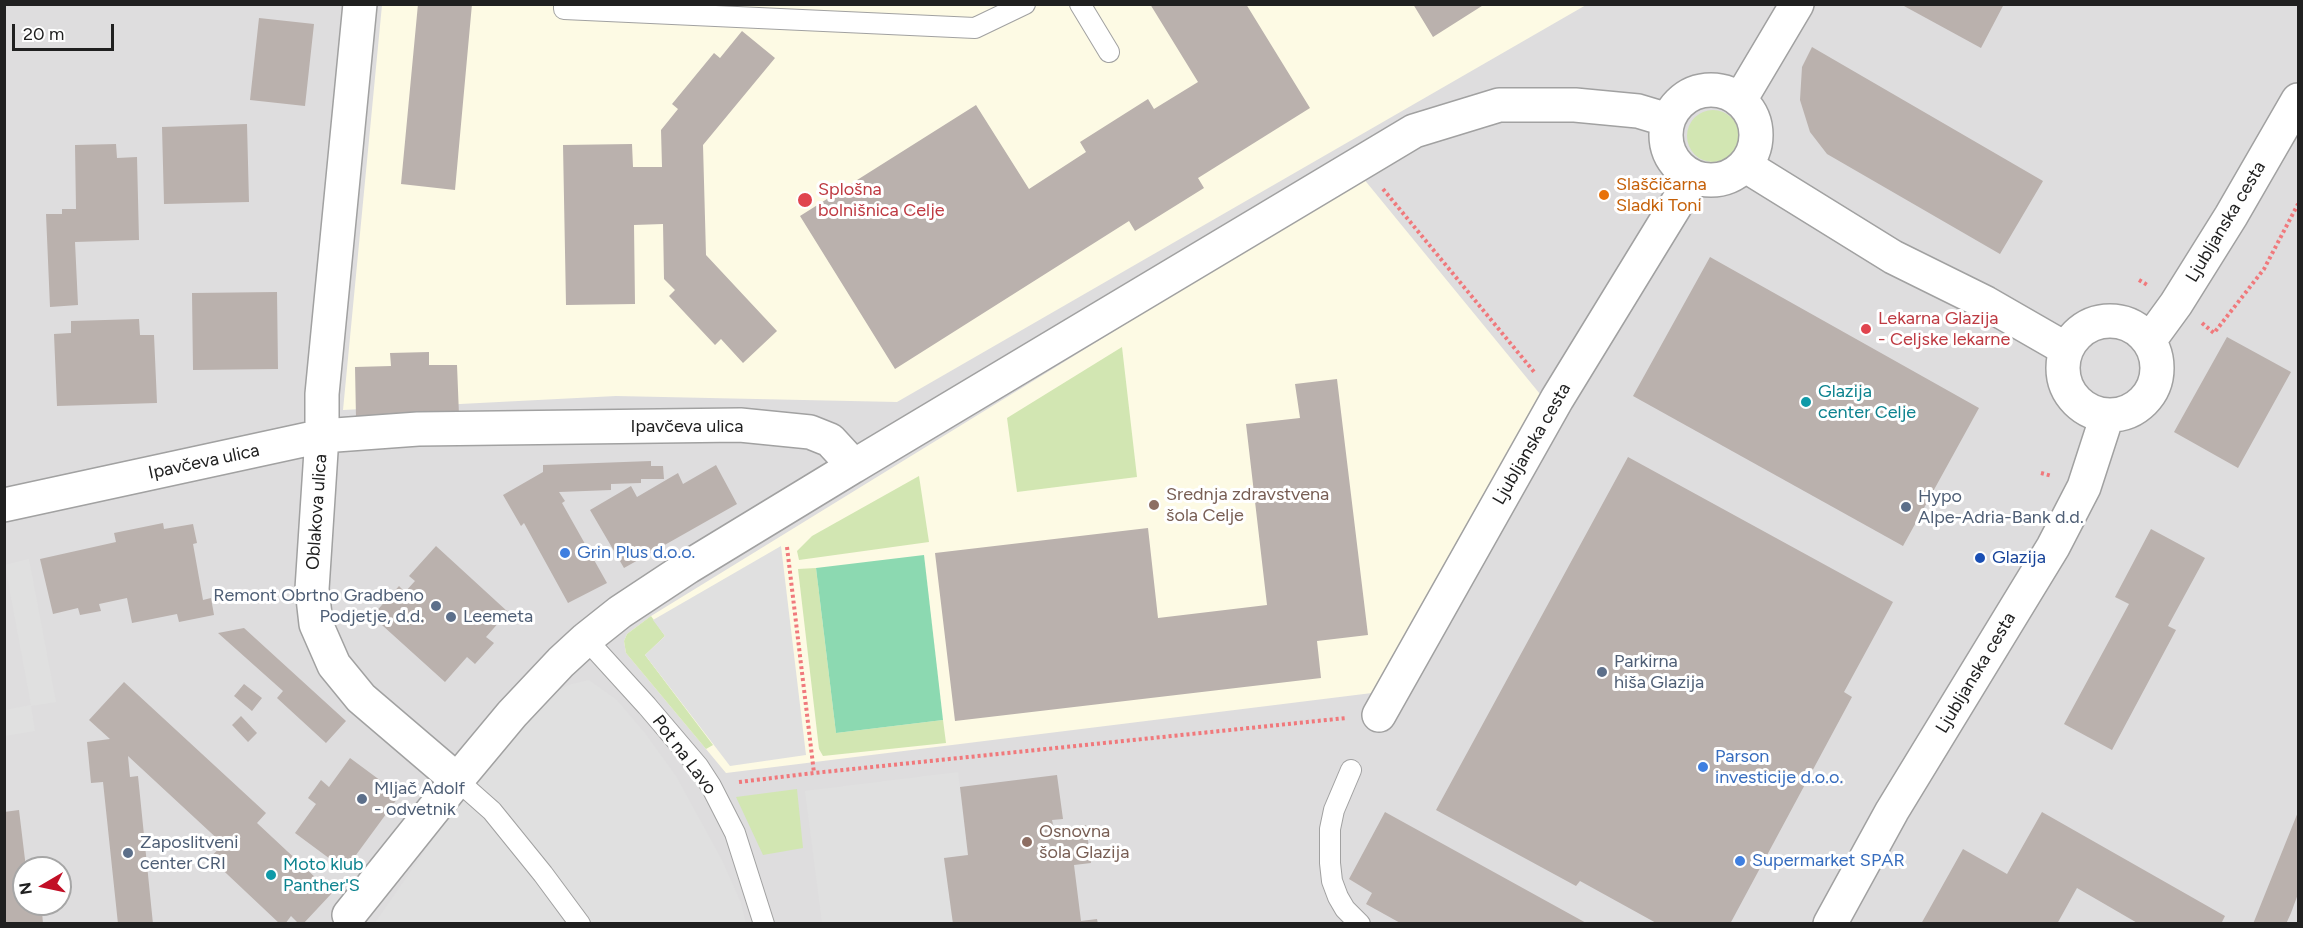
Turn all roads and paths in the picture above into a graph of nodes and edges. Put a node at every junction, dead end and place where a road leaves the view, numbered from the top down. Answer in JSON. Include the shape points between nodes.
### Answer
{"nodes":[{"id":1,"x":360,"y":4,"type":"edge"},
{"id":2,"x":564,"y":4,"type":"edge"},
{"id":3,"x":1025,"y":4,"type":"edge"},
{"id":4,"x":1080,"y":4,"type":"edge"},
{"id":5,"x":1797,"y":4,"type":"edge"},
{"id":6,"x":1109,"y":51,"type":"dead end"},
{"id":7,"x":1740,"y":100,"type":"junction"},
{"id":8,"x":2298,"y":100,"type":"edge"},
{"id":9,"x":1668,"y":120,"type":"junction"},
{"id":10,"x":1361,"y":164,"type":"junction"},
{"id":11,"x":1746,"y":166,"type":"junction"},
{"id":12,"x":1693,"y":177,"type":"junction"},
{"id":13,"x":2149,"y":341,"type":"junction"},
{"id":14,"x":2066,"y":349,"type":"junction"},
{"id":15,"x":1557,"y":399,"type":"junction"},
{"id":16,"x":2107,"y":416,"type":"junction"},
{"id":17,"x":322,"y":436,"type":"junction"},
{"id":18,"x":854,"y":466,"type":"junction"},
{"id":19,"x":4,"y":505,"type":"edge"},
{"id":20,"x":782,"y":511,"type":"junction"},
{"id":21,"x":586,"y":639,"type":"junction"},
{"id":22,"x":1379,"y":715,"type":"joint"},
{"id":23,"x":1351,"y":770,"type":"dead end"},
{"id":24,"x":814,"y":773,"type":"junction"},
{"id":25,"x":457,"y":780,"type":"junction"},
{"id":26,"x":711,"y":786,"type":"junction"},
{"id":27,"x":346,"y":919,"type":"edge"},
{"id":28,"x":580,"y":924,"type":"edge"},
{"id":29,"x":764,"y":924,"type":"edge"},
{"id":30,"x":1360,"y":924,"type":"edge"},
{"id":31,"x":1830,"y":924,"type":"edge"}],
"edges":[{"from":1,"to":17,"type":"street","name":"Oblakova ulica","via":[[322,394]]},
{"from":2,"to":3,"type":"lane","via":[[564,9],[975,28]]},
{"from":4,"to":6,"type":"lane"},
{"from":5,"to":7,"type":"street"},
{"from":7,"to":9,"type":"street","via":[[1720,91],[1699,92],[1686,98]]},
{"from":7,"to":11,"type":"street","via":[[1750,111],[1757,131],[1754,153]]},
{"from":8,"to":13,"type":"street","name":"Ljubljanska cesta","via":[[2231,216]]},
{"from":9,"to":10,"type":"street","via":[[1638,111],[1575,105],[1499,105],[1414,131]]},
{"from":9,"to":12,"type":"street","via":[[1667,147],[1681,170]]},
{"from":10,"to":15,"type":"path"},
{"from":10,"to":18,"type":"street"},
{"from":11,"to":12,"type":"street","via":[[1721,180]]},
{"from":11,"to":14,"type":"street","via":[[1893,257],[1986,303]]},
{"from":12,"to":15,"type":"street","name":"Ljubljanska cesta"},
{"from":13,"to":14,"type":"street","via":[[2130,324],[2105,320],[2082,329]]},
{"from":13,"to":16,"type":"street","via":[[2158,366],[2151,391],[2133,410]]},
{"from":14,"to":16,"type":"street","via":[[2062,372],[2069,393],[2085,409]]},
{"from":15,"to":22,"type":"street","name":"Ljubljanska cesta"},
{"from":16,"to":31,"type":"street","name":"Ljubljanska cesta","via":[[2084,487],[2053,547],[1892,811]]},
{"from":17,"to":18,"type":"street","name":"Ipavčeva ulica","via":[[418,429],[740,425],[810,432],[830,440]]},
{"from":17,"to":19,"type":"street","name":"Ipavčeva ulica"},
{"from":17,"to":25,"type":"street","name":"Oblakova ulica","via":[[312,589],[316,624],[334,665],[361,698]]},
{"from":18,"to":20,"type":"street"},
{"from":20,"to":21,"type":"street","via":[[688,567]]},
{"from":20,"to":24,"type":"path"},
{"from":21,"to":25,"type":"street","via":[[512,714]]},
{"from":21,"to":26,"type":"lane","name":"Pot na Lavo","via":[[647,706]]},
{"from":22,"to":24,"type":"path"},
{"from":23,"to":30,"type":"lane","via":[[1334,810],[1330,855],[1338,897]]},
{"from":24,"to":26,"type":"path"},
{"from":25,"to":27,"type":"street"},
{"from":25,"to":28,"type":"lane","via":[[492,811]]},
{"from":26,"to":29,"type":"lane","name":"Pot na Lavo","via":[[735,833]]}]}
